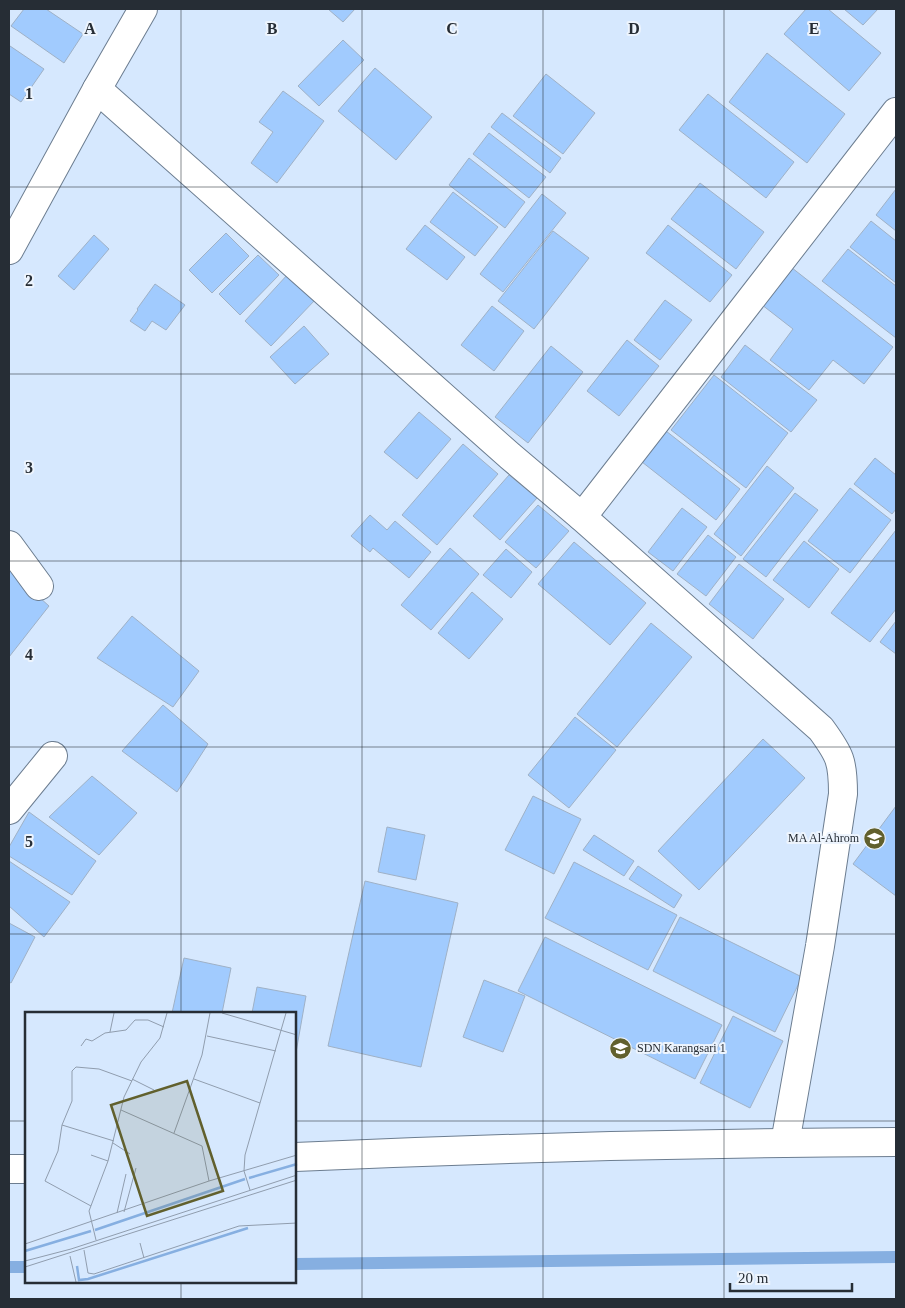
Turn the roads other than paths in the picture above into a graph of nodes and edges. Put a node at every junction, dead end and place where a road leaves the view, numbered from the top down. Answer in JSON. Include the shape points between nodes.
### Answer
{"nodes":[{"id":1,"x":143,"y":9,"type":"edge"},
{"id":2,"x":97,"y":89,"type":"junction"},
{"id":3,"x":896,"y":112,"type":"edge"},
{"id":4,"x":9,"y":250,"type":"edge"},
{"id":5,"x":582,"y":518,"type":"junction"},
{"id":6,"x":9,"y":545,"type":"edge"},
{"id":7,"x":40,"y":586,"type":"dead end"},
{"id":8,"x":53,"y":756,"type":"dead end"},
{"id":9,"x":9,"y":810,"type":"edge"},
{"id":10,"x":896,"y":1142,"type":"edge"},
{"id":11,"x":785,"y":1143,"type":"junction"},
{"id":12,"x":296,"y":1157,"type":"edge"},
{"id":13,"x":9,"y":1169,"type":"edge"},
{"id":14,"x":25,"y":1169,"type":"edge"}],
"edges":[{"from":1,"to":2,"type":"street"},
{"from":2,"to":4,"type":"street"},
{"from":2,"to":5,"type":"street"},
{"from":3,"to":5,"type":"street"},
{"from":5,"to":11,"type":"street","via":[[821,729],[836,749],[843,770],[843,794],[822,936]]},
{"from":6,"to":7,"type":"street"},
{"from":8,"to":9,"type":"street"},
{"from":10,"to":11,"type":"street"},
{"from":11,"to":12,"type":"street","via":[[434,1150]]},
{"from":13,"to":14,"type":"street"}]}
